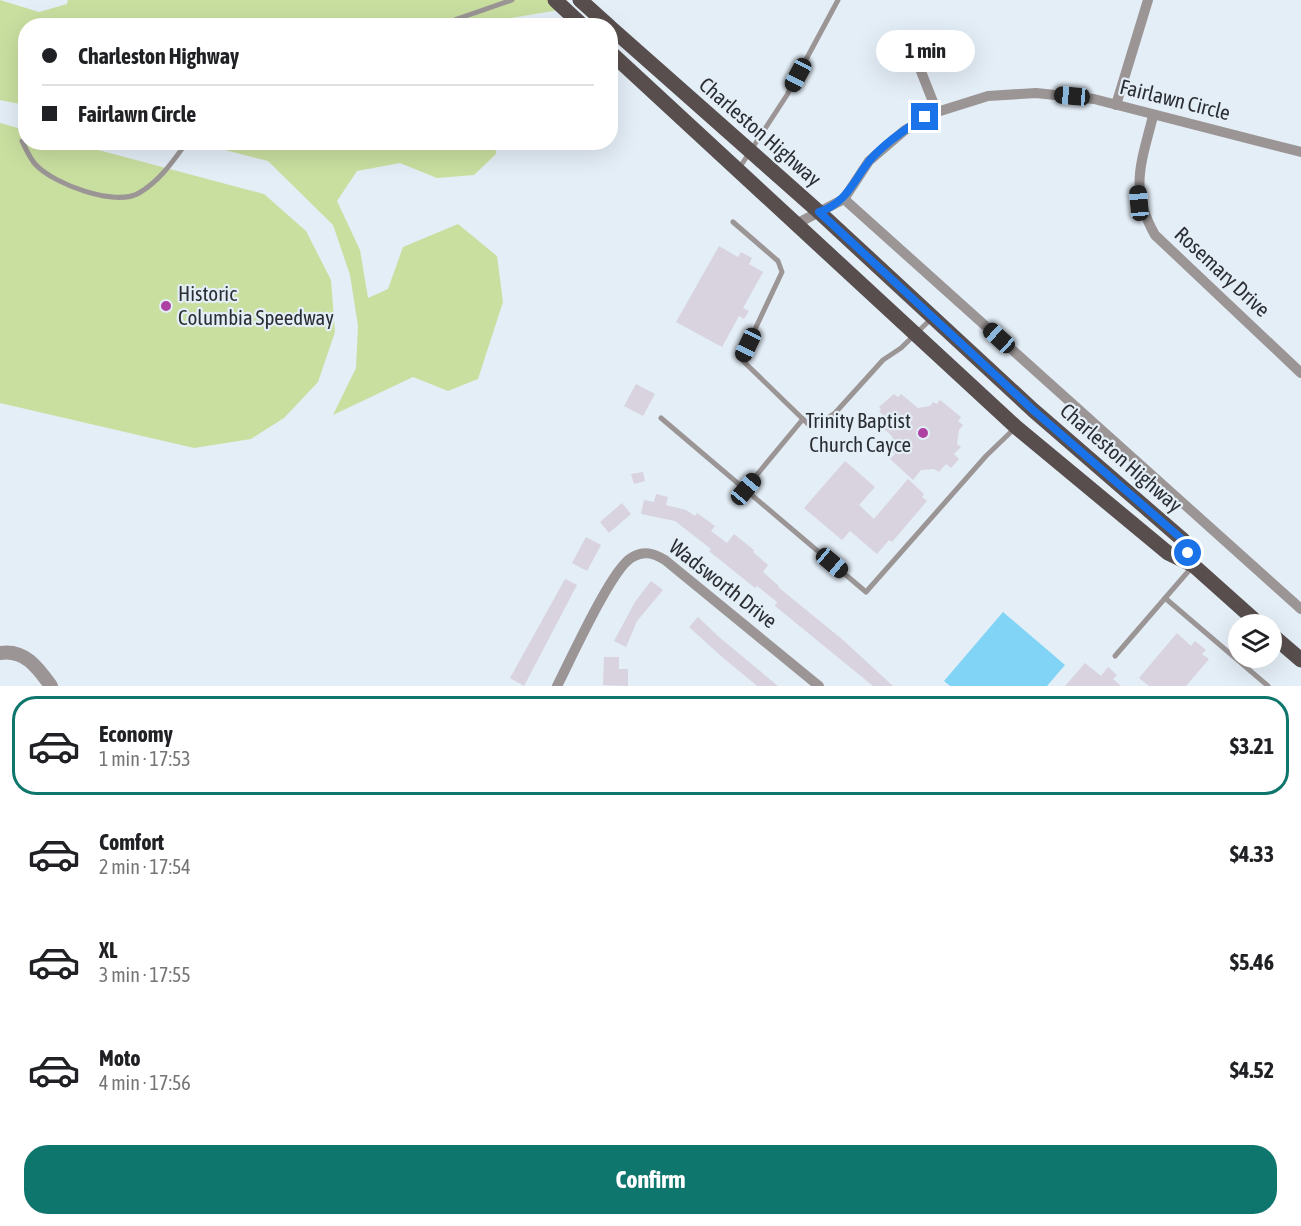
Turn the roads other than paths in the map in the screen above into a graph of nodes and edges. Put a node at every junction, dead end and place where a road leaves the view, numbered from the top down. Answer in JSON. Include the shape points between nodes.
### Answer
{"nodes":[{"id":1,"x":512,"y":0,"type":"edge"},
{"id":2,"x":555,"y":0,"type":"edge"},
{"id":3,"x":580,"y":0,"type":"edge"},
{"id":4,"x":838,"y":0,"type":"edge"},
{"id":5,"x":1148,"y":0,"type":"edge"},
{"id":6,"x":460,"y":18,"type":"edge"},
{"id":7,"x":574,"y":18,"type":"edge"},
{"id":8,"x":601,"y":18,"type":"edge"},
{"id":9,"x":618,"y":33,"type":"edge"},
{"id":10,"x":911,"y":46,"type":"dead end"},
{"id":11,"x":618,"y":59,"type":"edge"},
{"id":12,"x":1116,"y":105,"type":"junction"},
{"id":13,"x":937,"y":112,"type":"junction"},
{"id":14,"x":1153,"y":116,"type":"junction"},
{"id":15,"x":27,"y":150,"type":"edge"},
{"id":16,"x":181,"y":150,"type":"edge"},
{"id":17,"x":1301,"y":152,"type":"edge"},
{"id":18,"x":750,"y":153,"type":"junction"},
{"id":19,"x":737,"y":171,"type":"junction"},
{"id":20,"x":844,"y":199,"type":"junction"},
{"id":21,"x":819,"y":212,"type":"junction"},
{"id":22,"x":733,"y":222,"type":"dead end"},
{"id":23,"x":796,"y":224,"type":"junction"},
{"id":24,"x":933,"y":317,"type":"junction"},
{"id":25,"x":917,"y":333,"type":"junction"},
{"id":26,"x":1301,"y":373,"type":"edge"},
{"id":27,"x":661,"y":418,"type":"dead end"},
{"id":28,"x":803,"y":419,"type":"junction"},
{"id":29,"x":1016,"y":427,"type":"junction"},
{"id":30,"x":746,"y":489,"type":"junction"},
{"id":31,"x":1193,"y":565,"type":"junction"},
{"id":32,"x":1165,"y":598,"type":"junction"},
{"id":33,"x":1301,"y":609,"type":"edge"},
{"id":34,"x":1249,"y":614,"type":"edge"},
{"id":35,"x":1282,"y":643,"type":"edge"},
{"id":36,"x":0,"y":653,"type":"edge"},
{"id":37,"x":1115,"y":656,"type":"dead end"},
{"id":38,"x":1300,"y":658,"type":"edge"},
{"id":39,"x":561,"y":684,"type":"edge"},
{"id":40,"x":51,"y":686,"type":"edge"},
{"id":41,"x":819,"y":686,"type":"edge"},
{"id":42,"x":1268,"y":686,"type":"edge"}],
"edges":[{"from":1,"to":6,"type":"lane"},
{"from":2,"to":7,"type":"main road"},
{"from":3,"to":8,"type":"main road","name":"Charleston Highway"},
{"from":4,"to":18,"type":"lane","via":[[787,95]]},
{"from":5,"to":12,"type":"street"},
{"from":9,"to":18,"type":"main road","name":"Charleston Highway"},
{"from":10,"to":13,"type":"street"},
{"from":11,"to":19,"type":"main road","name":"Charleston Highway"},
{"from":12,"to":13,"type":"street","name":"Fairlawn Circle","via":[[1072,96],[1012,93],[975,99]]},
{"from":12,"to":14,"type":"street","name":"Fairlawn Circle"},
{"from":13,"to":20,"type":"street","name":"Fairlawn Circle","via":[[905,130],[878,153]]},
{"from":14,"to":17,"type":"street","name":"Fairlawn Circle"},
{"from":14,"to":26,"type":"street","name":"Rosemary Drive","via":[[1138,191],[1143,214],[1155,235]]},
{"from":15,"to":16,"type":"lane","via":[[34,164],[51,177],[85,192],[121,197],[138,194],[163,175]]},
{"from":18,"to":19,"type":"lane"},
{"from":18,"to":21,"type":"main road","name":"Charleston Highway"},
{"from":19,"to":23,"type":"main road","name":"Charleston Highway"},
{"from":20,"to":21,"type":"street","name":"Fairlawn Circle"},
{"from":20,"to":33,"type":"street","name":"Charleston Highway"},
{"from":21,"to":23,"type":"street","name":"Fairlawn Circle"},
{"from":21,"to":24,"type":"main road","name":"Charleston Highway"},
{"from":22,"to":28,"type":"lane","via":[[778,261],[782,272],[741,359]]},
{"from":23,"to":25,"type":"main road","name":"Charleston Highway"},
{"from":24,"to":25,"type":"lane"},
{"from":24,"to":31,"type":"main road","name":"Charleston Highway","via":[[1183,540]]},
{"from":25,"to":28,"type":"lane","via":[[883,360],[835,413],[820,423],[808,424]]},
{"from":25,"to":29,"type":"main road","name":"Charleston Highway"},
{"from":27,"to":30,"type":"lane"},
{"from":28,"to":30,"type":"lane"},
{"from":29,"to":30,"type":"lane","via":[[866,592]]},
{"from":29,"to":31,"type":"main road","name":"Charleston Highway","via":[[1168,553]]},
{"from":31,"to":32,"type":"lane"},
{"from":31,"to":34,"type":"main road","name":"Charleston Highway"},
{"from":32,"to":37,"type":"lane"},
{"from":32,"to":42,"type":"lane"},
{"from":35,"to":38,"type":"main road"},
{"from":36,"to":40,"type":"street","via":[[28,658]]},
{"from":39,"to":41,"type":"street","name":"Wadsworth Drive","via":[[614,578],[629,559],[654,553]]}]}
